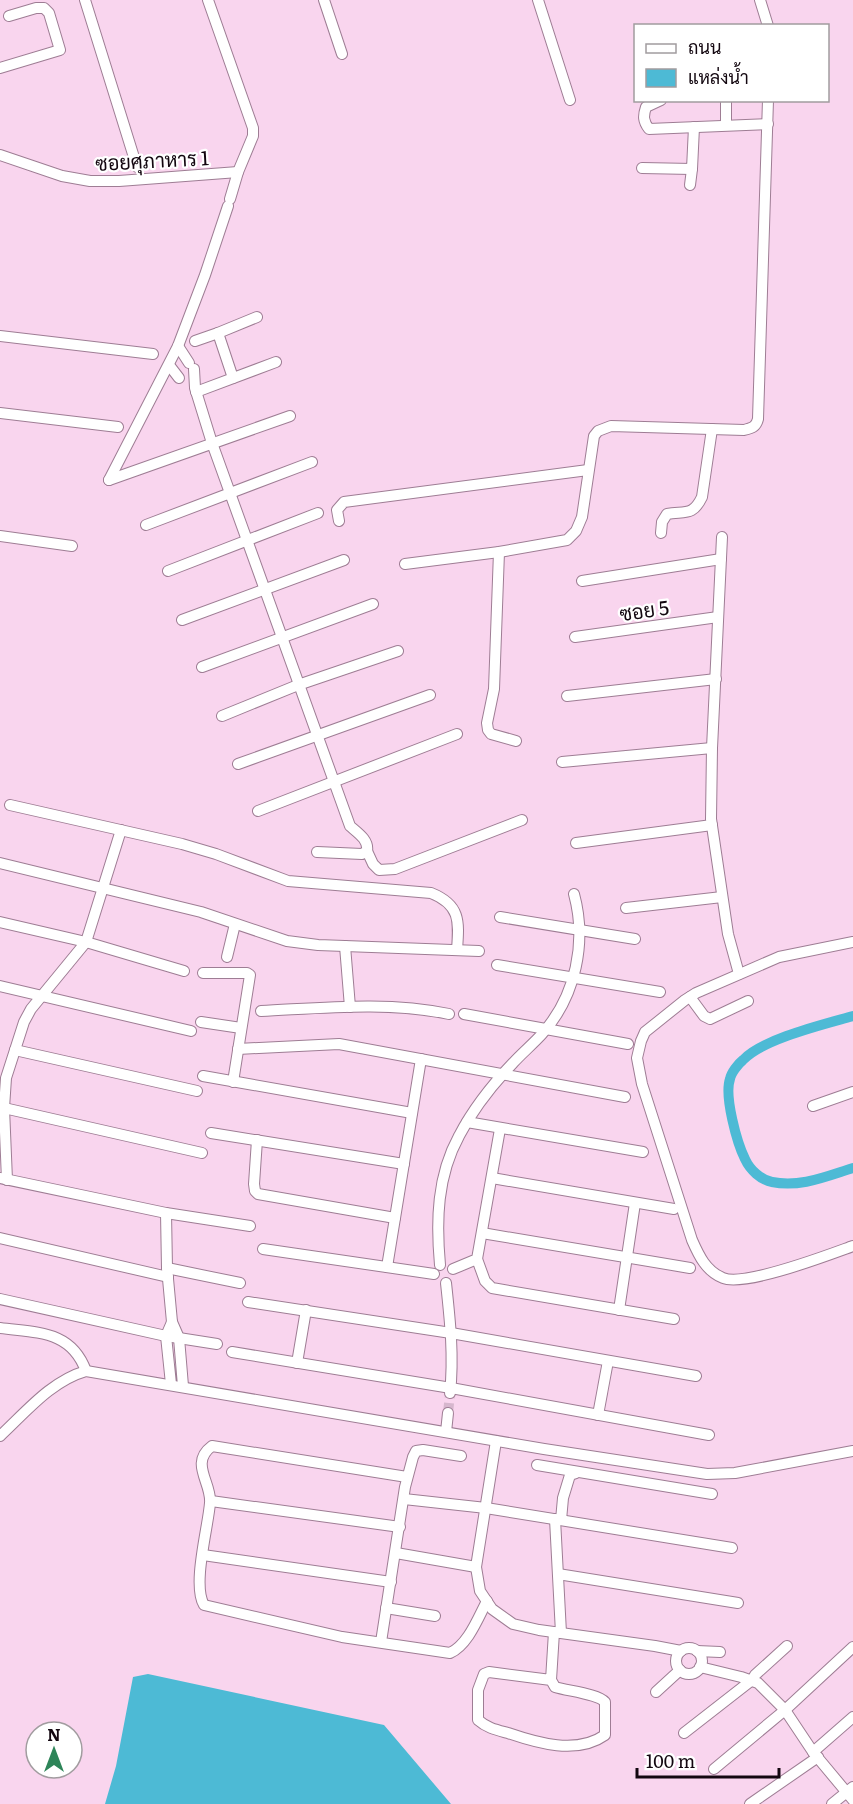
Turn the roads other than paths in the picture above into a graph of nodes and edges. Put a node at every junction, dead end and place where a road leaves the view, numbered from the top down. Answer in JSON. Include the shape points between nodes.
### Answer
{"nodes":[{"id":1,"x":85,"y":0,"type":"edge"},
{"id":2,"x":208,"y":0,"type":"edge"},
{"id":3,"x":324,"y":0,"type":"edge"},
{"id":4,"x":538,"y":0,"type":"edge"},
{"id":5,"x":760,"y":0,"type":"edge"},
{"id":6,"x":9,"y":16,"type":"dead end"},
{"id":7,"x":767,"y":24,"type":"edge"},
{"id":8,"x":342,"y":54,"type":"dead end"},
{"id":9,"x":0,"y":68,"type":"edge"},
{"id":10,"x":570,"y":100,"type":"dead end"},
{"id":11,"x":657,"y":102,"type":"edge"},
{"id":12,"x":726,"y":102,"type":"edge"},
{"id":13,"x":768,"y":102,"type":"edge"},
{"id":14,"x":726,"y":124,"type":"junction"},
{"id":15,"x":768,"y":124,"type":"junction"},
{"id":16,"x":694,"y":127,"type":"junction"},
{"id":17,"x":0,"y":155,"type":"edge"},
{"id":18,"x":137,"y":167,"type":"dead end"},
{"id":19,"x":642,"y":168,"type":"dead end"},
{"id":20,"x":692,"y":169,"type":"junction"},
{"id":21,"x":238,"y":172,"type":"junction"},
{"id":22,"x":690,"y":185,"type":"dead end"},
{"id":23,"x":257,"y":317,"type":"dead end"},
{"id":24,"x":218,"y":333,"type":"junction"},
{"id":25,"x":0,"y":336,"type":"edge"},
{"id":26,"x":195,"y":341,"type":"dead end"},
{"id":27,"x":178,"y":346,"type":"junction"},
{"id":28,"x":153,"y":354,"type":"dead end"},
{"id":29,"x":276,"y":362,"type":"dead end"},
{"id":30,"x":169,"y":365,"type":"junction"},
{"id":31,"x":233,"y":378,"type":"junction"},
{"id":32,"x":189,"y":385,"type":"junction"},
{"id":33,"x":0,"y":413,"type":"edge"},
{"id":34,"x":290,"y":416,"type":"dead end"},
{"id":35,"x":118,"y":427,"type":"dead end"},
{"id":36,"x":712,"y":429,"type":"junction"},
{"id":37,"x":213,"y":443,"type":"junction"},
{"id":38,"x":312,"y":462,"type":"dead end"},
{"id":39,"x":588,"y":470,"type":"junction"},
{"id":40,"x":230,"y":492,"type":"junction"},
{"id":41,"x":318,"y":513,"type":"dead end"},
{"id":42,"x":339,"y":521,"type":"dead end"},
{"id":43,"x":146,"y":525,"type":"dead end"},
{"id":44,"x":661,"y":533,"type":"dead end"},
{"id":45,"x":0,"y":536,"type":"edge"},
{"id":46,"x":722,"y":537,"type":"dead end"},
{"id":47,"x":247,"y":541,"type":"junction"},
{"id":48,"x":72,"y":546,"type":"dead end"},
{"id":49,"x":499,"y":552,"type":"junction"},
{"id":50,"x":721,"y":559,"type":"junction"},
{"id":51,"x":344,"y":560,"type":"dead end"},
{"id":52,"x":405,"y":564,"type":"dead end"},
{"id":53,"x":168,"y":571,"type":"dead end"},
{"id":54,"x":582,"y":581,"type":"dead end"},
{"id":55,"x":264,"y":590,"type":"junction"},
{"id":56,"x":373,"y":604,"type":"dead end"},
{"id":57,"x":718,"y":617,"type":"junction"},
{"id":58,"x":182,"y":620,"type":"dead end"},
{"id":59,"x":575,"y":637,"type":"dead end"},
{"id":60,"x":282,"y":638,"type":"junction"},
{"id":61,"x":398,"y":651,"type":"dead end"},
{"id":62,"x":202,"y":667,"type":"dead end"},
{"id":63,"x":716,"y":679,"type":"junction"},
{"id":64,"x":298,"y":685,"type":"junction"},
{"id":65,"x":430,"y":695,"type":"dead end"},
{"id":66,"x":567,"y":696,"type":"dead end"},
{"id":67,"x":222,"y":716,"type":"dead end"},
{"id":68,"x":457,"y":734,"type":"dead end"},
{"id":69,"x":317,"y":735,"type":"junction"},
{"id":70,"x":516,"y":741,"type":"dead end"},
{"id":71,"x":712,"y":748,"type":"junction"},
{"id":72,"x":562,"y":762,"type":"dead end"},
{"id":73,"x":238,"y":764,"type":"dead end"},
{"id":74,"x":334,"y":782,"type":"junction"},
{"id":75,"x":10,"y":805,"type":"dead end"},
{"id":76,"x":258,"y":811,"type":"dead end"},
{"id":77,"x":522,"y":820,"type":"dead end"},
{"id":78,"x":712,"y":825,"type":"junction"},
{"id":79,"x":121,"y":830,"type":"junction"},
{"id":80,"x":576,"y":843,"type":"dead end"},
{"id":81,"x":367,"y":851,"type":"junction"},
{"id":82,"x":317,"y":852,"type":"dead end"},
{"id":83,"x":0,"y":863,"type":"edge"},
{"id":84,"x":102,"y":886,"type":"junction"},
{"id":85,"x":574,"y":894,"type":"dead end"},
{"id":86,"x":722,"y":897,"type":"junction"},
{"id":87,"x":626,"y":908,"type":"dead end"},
{"id":88,"x":500,"y":917,"type":"dead end"},
{"id":89,"x":0,"y":922,"type":"edge"},
{"id":90,"x":235,"y":924,"type":"junction"},
{"id":91,"x":580,"y":930,"type":"junction"},
{"id":92,"x":635,"y":939,"type":"dead end"},
{"id":93,"x":86,"y":942,"type":"junction"},
{"id":94,"x":853,"y":942,"type":"edge"},
{"id":95,"x":345,"y":946,"type":"junction"},
{"id":96,"x":457,"y":950,"type":"junction"},
{"id":97,"x":480,"y":951,"type":"dead end"},
{"id":98,"x":227,"y":957,"type":"dead end"},
{"id":99,"x":497,"y":965,"type":"dead end"},
{"id":100,"x":184,"y":971,"type":"dead end"},
{"id":101,"x":203,"y":973,"type":"dead end"},
{"id":102,"x":739,"y":974,"type":"junction"},
{"id":103,"x":573,"y":978,"type":"junction"},
{"id":104,"x":0,"y":986,"type":"edge"},
{"id":105,"x":660,"y":992,"type":"dead end"},
{"id":106,"x":40,"y":996,"type":"junction"},
{"id":107,"x":690,"y":997,"type":"junction"},
{"id":108,"x":748,"y":1001,"type":"dead end"},
{"id":109,"x":350,"y":1007,"type":"junction"},
{"id":110,"x":261,"y":1011,"type":"dead end"},
{"id":111,"x":449,"y":1014,"type":"dead end"},
{"id":112,"x":464,"y":1014,"type":"dead end"},
{"id":113,"x":201,"y":1022,"type":"dead end"},
{"id":114,"x":241,"y":1028,"type":"junction"},
{"id":115,"x":546,"y":1028,"type":"junction"},
{"id":116,"x":190,"y":1031,"type":"dead end"},
{"id":117,"x":628,"y":1044,"type":"dead end"},
{"id":118,"x":238,"y":1049,"type":"junction"},
{"id":119,"x":15,"y":1050,"type":"junction"},
{"id":120,"x":421,"y":1059,"type":"junction"},
{"id":121,"x":503,"y":1074,"type":"junction"},
{"id":122,"x":203,"y":1076,"type":"dead end"},
{"id":123,"x":233,"y":1082,"type":"junction"},
{"id":124,"x":197,"y":1092,"type":"dead end"},
{"id":125,"x":853,"y":1092,"type":"edge"},
{"id":126,"x":625,"y":1097,"type":"dead end"},
{"id":127,"x":813,"y":1106,"type":"dead end"},
{"id":128,"x":4,"y":1108,"type":"junction"},
{"id":129,"x":412,"y":1113,"type":"junction"},
{"id":130,"x":467,"y":1122,"type":"junction"},
{"id":131,"x":500,"y":1129,"type":"junction"},
{"id":132,"x":211,"y":1133,"type":"dead end"},
{"id":133,"x":257,"y":1140,"type":"junction"},
{"id":134,"x":643,"y":1152,"type":"dead end"},
{"id":135,"x":202,"y":1153,"type":"dead end"},
{"id":136,"x":404,"y":1164,"type":"junction"},
{"id":137,"x":492,"y":1178,"type":"junction"},
{"id":138,"x":4,"y":1179,"type":"edge"},
{"id":139,"x":635,"y":1203,"type":"junction"},
{"id":140,"x":674,"y":1209,"type":"dead end"},
{"id":141,"x":166,"y":1213,"type":"junction"},
{"id":142,"x":395,"y":1218,"type":"junction"},
{"id":143,"x":250,"y":1226,"type":"dead end"},
{"id":144,"x":482,"y":1233,"type":"junction"},
{"id":145,"x":0,"y":1238,"type":"edge"},
{"id":146,"x":853,"y":1246,"type":"edge"},
{"id":147,"x":263,"y":1249,"type":"dead end"},
{"id":148,"x":627,"y":1257,"type":"junction"},
{"id":149,"x":477,"y":1259,"type":"junction"},
{"id":150,"x":441,"y":1264,"type":"junction"},
{"id":151,"x":387,"y":1267,"type":"junction"},
{"id":152,"x":690,"y":1268,"type":"dead end"},
{"id":153,"x":453,"y":1269,"type":"junction"},
{"id":154,"x":167,"y":1272,"type":"junction"},
{"id":155,"x":434,"y":1274,"type":"junction"},
{"id":156,"x":240,"y":1283,"type":"dead end"},
{"id":157,"x":446,"y":1283,"type":"junction"},
{"id":158,"x":0,"y":1299,"type":"edge"},
{"id":159,"x":248,"y":1302,"type":"dead end"},
{"id":160,"x":306,"y":1310,"type":"junction"},
{"id":161,"x":619,"y":1310,"type":"junction"},
{"id":162,"x":674,"y":1319,"type":"dead end"},
{"id":163,"x":172,"y":1322,"type":"junction"},
{"id":164,"x":0,"y":1328,"type":"edge"},
{"id":165,"x":452,"y":1332,"type":"junction"},
{"id":166,"x":166,"y":1336,"type":"junction"},
{"id":167,"x":179,"y":1338,"type":"junction"},
{"id":168,"x":217,"y":1344,"type":"dead end"},
{"id":169,"x":231,"y":1352,"type":"dead end"},
{"id":170,"x":608,"y":1360,"type":"junction"},
{"id":171,"x":297,"y":1363,"type":"junction"},
{"id":172,"x":86,"y":1371,"type":"junction"},
{"id":173,"x":696,"y":1376,"type":"dead end"},
{"id":174,"x":171,"y":1384,"type":"junction"},
{"id":175,"x":183,"y":1386,"type":"junction"},
{"id":176,"x":450,"y":1391,"type":"junction"},
{"id":177,"x":448,"y":1413,"type":"tunnel mouth"},
{"id":178,"x":598,"y":1415,"type":"junction"},
{"id":179,"x":446,"y":1432,"type":"junction"},
{"id":180,"x":710,"y":1435,"type":"dead end"},
{"id":181,"x":0,"y":1436,"type":"edge"},
{"id":182,"x":496,"y":1441,"type":"junction"},
{"id":183,"x":853,"y":1451,"type":"edge"},
{"id":184,"x":461,"y":1456,"type":"dead end"},
{"id":185,"x":537,"y":1465,"type":"dead end"},
{"id":186,"x":576,"y":1473,"type":"junction"},
{"id":187,"x":407,"y":1477,"type":"junction"},
{"id":188,"x":712,"y":1494,"type":"dead end"},
{"id":189,"x":404,"y":1499,"type":"junction"},
{"id":190,"x":211,"y":1501,"type":"junction"},
{"id":191,"x":486,"y":1508,"type":"junction"},
{"id":192,"x":558,"y":1520,"type":"junction"},
{"id":193,"x":400,"y":1527,"type":"junction"},
{"id":194,"x":732,"y":1548,"type":"dead end"},
{"id":195,"x":396,"y":1553,"type":"junction"},
{"id":196,"x":203,"y":1555,"type":"junction"},
{"id":197,"x":476,"y":1567,"type":"junction"},
{"id":198,"x":558,"y":1574,"type":"junction"},
{"id":199,"x":391,"y":1582,"type":"junction"},
{"id":200,"x":487,"y":1601,"type":"junction"},
{"id":201,"x":738,"y":1603,"type":"dead end"},
{"id":202,"x":386,"y":1608,"type":"junction"},
{"id":203,"x":435,"y":1616,"type":"dead end"},
{"id":204,"x":558,"y":1633,"type":"junction"},
{"id":205,"x":381,"y":1642,"type":"junction"},
{"id":206,"x":787,"y":1646,"type":"dead end"},
{"id":207,"x":853,"y":1647,"type":"edge"},
{"id":208,"x":681,"y":1651,"type":"junction"},
{"id":209,"x":697,"y":1651,"type":"junction"},
{"id":210,"x":720,"y":1652,"type":"dead end"},
{"id":211,"x":700,"y":1667,"type":"junction"},
{"id":212,"x":680,"y":1670,"type":"junction"},
{"id":213,"x":551,"y":1680,"type":"junction"},
{"id":214,"x":752,"y":1680,"type":"junction"},
{"id":215,"x":656,"y":1692,"type":"dead end"},
{"id":216,"x":785,"y":1710,"type":"junction"},
{"id":217,"x":853,"y":1717,"type":"edge"},
{"id":218,"x":684,"y":1733,"type":"dead end"},
{"id":219,"x":816,"y":1754,"type":"junction"},
{"id":220,"x":714,"y":1769,"type":"dead end"},
{"id":221,"x":851,"y":1793,"type":"edge"},
{"id":222,"x":750,"y":1804,"type":"edge"},
{"id":223,"x":832,"y":1804,"type":"edge"}],
"edges":[{"from":1,"to":18,"type":"street"},
{"from":2,"to":21,"type":"street","via":[[253,128]]},
{"from":3,"to":8,"type":"street"},
{"from":4,"to":10,"type":"street"},
{"from":5,"to":7,"type":"street"},
{"from":6,"to":9,"type":"street","via":[[44,8],[60,50]]},
{"from":11,"to":16,"type":"street","via":[[646,107],[645,124],[649,129]]},
{"from":12,"to":14,"type":"street"},
{"from":13,"to":15,"type":"street"},
{"from":14,"to":15,"type":"street"},
{"from":14,"to":16,"type":"street"},
{"from":15,"to":36,"type":"street","via":[[758,418],[752,428]]},
{"from":16,"to":20,"type":"street"},
{"from":17,"to":21,"type":"street","name":"ซอยศุภาหาร 1","via":[[90,182]]},
{"from":19,"to":20,"type":"street"},
{"from":20,"to":22,"type":"street"},
{"from":21,"to":27,"type":"street"},
{"from":23,"to":24,"type":"street"},
{"from":24,"to":26,"type":"street"},
{"from":24,"to":31,"type":"street"},
{"from":25,"to":28,"type":"street"},
{"from":27,"to":30,"type":"street"},
{"from":27,"to":32,"type":"street","via":[[191,366]]},
{"from":29,"to":31,"type":"street"},
{"from":30,"to":32,"type":"street"},
{"from":30,"to":37,"type":"street","via":[[109,480]]},
{"from":31,"to":32,"type":"street"},
{"from":32,"to":37,"type":"street"},
{"from":33,"to":35,"type":"street"},
{"from":34,"to":37,"type":"street"},
{"from":36,"to":39,"type":"street","via":[[604,428],[594,436]]},
{"from":36,"to":44,"type":"street","via":[[698,506],[667,514]]},
{"from":37,"to":40,"type":"street"},
{"from":38,"to":40,"type":"street"},
{"from":39,"to":42,"type":"street","via":[[344,502],[338,510]]},
{"from":39,"to":49,"type":"street","via":[[582,517],[567,540]]},
{"from":40,"to":43,"type":"street"},
{"from":40,"to":47,"type":"street"},
{"from":41,"to":47,"type":"street"},
{"from":45,"to":48,"type":"street"},
{"from":46,"to":50,"type":"street"},
{"from":47,"to":53,"type":"street"},
{"from":47,"to":55,"type":"street"},
{"from":49,"to":52,"type":"street"},
{"from":49,"to":70,"type":"street","via":[[494,689],[487,723],[491,734]]},
{"from":50,"to":54,"type":"street"},
{"from":50,"to":57,"type":"street"},
{"from":51,"to":55,"type":"street"},
{"from":55,"to":58,"type":"street"},
{"from":55,"to":60,"type":"street"},
{"from":56,"to":60,"type":"street"},
{"from":57,"to":59,"type":"street","name":"ซอย 5"},
{"from":57,"to":63,"type":"street"},
{"from":60,"to":62,"type":"street"},
{"from":60,"to":64,"type":"street"},
{"from":61,"to":64,"type":"street"},
{"from":63,"to":66,"type":"street"},
{"from":63,"to":71,"type":"street"},
{"from":64,"to":67,"type":"street"},
{"from":64,"to":69,"type":"street"},
{"from":65,"to":69,"type":"street"},
{"from":68,"to":74,"type":"street"},
{"from":69,"to":73,"type":"street"},
{"from":69,"to":74,"type":"street"},
{"from":71,"to":72,"type":"street"},
{"from":71,"to":78,"type":"street"},
{"from":74,"to":76,"type":"street"},
{"from":74,"to":81,"type":"street","via":[[350,826],[365,839]]},
{"from":75,"to":79,"type":"street"},
{"from":77,"to":81,"type":"street","via":[[395,869],[379,870]]},
{"from":78,"to":80,"type":"street"},
{"from":78,"to":86,"type":"street"},
{"from":79,"to":84,"type":"street"},
{"from":79,"to":96,"type":"street","via":[[216,854],[296,883],[431,892],[457,913]]},
{"from":81,"to":82,"type":"street","via":[[354,855]]},
{"from":83,"to":84,"type":"street"},
{"from":84,"to":90,"type":"street"},
{"from":84,"to":93,"type":"street"},
{"from":85,"to":91,"type":"street"},
{"from":86,"to":87,"type":"street"},
{"from":86,"to":102,"type":"street"},
{"from":88,"to":91,"type":"street"},
{"from":89,"to":93,"type":"street"},
{"from":90,"to":95,"type":"street","via":[[287,941]]},
{"from":90,"to":98,"type":"street"},
{"from":91,"to":92,"type":"street"},
{"from":91,"to":103,"type":"street"},
{"from":93,"to":100,"type":"street"},
{"from":93,"to":106,"type":"street"},
{"from":94,"to":102,"type":"street","via":[[779,957]]},
{"from":95,"to":96,"type":"street"},
{"from":95,"to":109,"type":"street"},
{"from":96,"to":97,"type":"street"},
{"from":99,"to":103,"type":"street"},
{"from":101,"to":114,"type":"street","via":[[250,975]]},
{"from":102,"to":107,"type":"street"},
{"from":103,"to":105,"type":"street"},
{"from":103,"to":115,"type":"street","via":[[562,1007]]},
{"from":104,"to":106,"type":"street"},
{"from":106,"to":116,"type":"street"},
{"from":106,"to":119,"type":"street","via":[[24,1022]]},
{"from":107,"to":108,"type":"street","via":[[710,1019]]},
{"from":107,"to":146,"type":"street","via":[[645,1032],[637,1058],[699,1256],[713,1273],[739,1281]]},
{"from":109,"to":110,"type":"street"},
{"from":109,"to":111,"type":"street","via":[[408,1007]]},
{"from":112,"to":115,"type":"street"},
{"from":113,"to":114,"type":"street"},
{"from":114,"to":118,"type":"street"},
{"from":115,"to":117,"type":"street"},
{"from":115,"to":121,"type":"street"},
{"from":118,"to":120,"type":"street","via":[[339,1044]]},
{"from":118,"to":123,"type":"street"},
{"from":119,"to":124,"type":"street"},
{"from":119,"to":128,"type":"street","via":[[6,1078]]},
{"from":120,"to":121,"type":"street"},
{"from":120,"to":129,"type":"street"},
{"from":121,"to":126,"type":"street"},
{"from":121,"to":130,"type":"street"},
{"from":122,"to":123,"type":"street"},
{"from":123,"to":129,"type":"street"},
{"from":125,"to":127,"type":"street"},
{"from":128,"to":135,"type":"street"},
{"from":128,"to":138,"type":"street"},
{"from":129,"to":136,"type":"street"},
{"from":130,"to":131,"type":"street"},
{"from":130,"to":150,"type":"street","via":[[443,1178],[438,1217]]},
{"from":131,"to":134,"type":"street"},
{"from":131,"to":137,"type":"street"},
{"from":132,"to":133,"type":"street"},
{"from":133,"to":136,"type":"street"},
{"from":133,"to":142,"type":"street","via":[[254,1184],[258,1194]]},
{"from":136,"to":142,"type":"street"},
{"from":137,"to":139,"type":"street"},
{"from":137,"to":144,"type":"street"},
{"from":138,"to":141,"type":"street"},
{"from":139,"to":140,"type":"street"},
{"from":139,"to":148,"type":"street"},
{"from":141,"to":143,"type":"street"},
{"from":141,"to":154,"type":"street"},
{"from":142,"to":151,"type":"street"},
{"from":144,"to":148,"type":"street"},
{"from":144,"to":149,"type":"street"},
{"from":145,"to":154,"type":"street"},
{"from":147,"to":151,"type":"street"},
{"from":148,"to":152,"type":"street"},
{"from":148,"to":161,"type":"street"},
{"from":149,"to":153,"type":"street"},
{"from":149,"to":161,"type":"street","via":[[485,1281],[492,1288]]},
{"from":150,"to":153,"type":"street"},
{"from":150,"to":155,"type":"street"},
{"from":151,"to":155,"type":"street"},
{"from":153,"to":157,"type":"street","via":[[453,1276]]},
{"from":154,"to":156,"type":"street"},
{"from":154,"to":163,"type":"street"},
{"from":155,"to":157,"type":"street","via":[[437,1281]]},
{"from":157,"to":165,"type":"street"},
{"from":158,"to":166,"type":"street"},
{"from":159,"to":160,"type":"street"},
{"from":160,"to":165,"type":"street"},
{"from":160,"to":171,"type":"street"},
{"from":161,"to":162,"type":"street"},
{"from":163,"to":166,"type":"street"},
{"from":163,"to":167,"type":"street"},
{"from":164,"to":172,"type":"street","via":[[54,1335],[77,1352]]},
{"from":165,"to":170,"type":"street"},
{"from":165,"to":176,"type":"street"},
{"from":166,"to":167,"type":"street"},
{"from":166,"to":174,"type":"street"},
{"from":167,"to":168,"type":"street"},
{"from":167,"to":175,"type":"street"},
{"from":169,"to":171,"type":"street"},
{"from":170,"to":173,"type":"street"},
{"from":170,"to":178,"type":"street"},
{"from":171,"to":176,"type":"street"},
{"from":172,"to":174,"type":"street"},
{"from":172,"to":181,"type":"street","via":[[54,1387]]},
{"from":174,"to":175,"type":"street"},
{"from":175,"to":179,"type":"street"},
{"from":176,"to":178,"type":"street"},
{"from":177,"to":179,"type":"street"},
{"from":178,"to":180,"type":"street"},
{"from":179,"to":182,"type":"street"},
{"from":182,"to":183,"type":"street","via":[[707,1474],[735,1473]]},
{"from":182,"to":191,"type":"street"},
{"from":184,"to":187,"type":"street","via":[[416,1451]]},
{"from":185,"to":186,"type":"street"},
{"from":186,"to":188,"type":"street"},
{"from":186,"to":192,"type":"street","via":[[570,1475],[566,1484]]},
{"from":187,"to":189,"type":"street"},
{"from":187,"to":190,"type":"street","via":[[212,1446],[206,1450],[201,1471]]},
{"from":189,"to":191,"type":"street"},
{"from":189,"to":193,"type":"street"},
{"from":190,"to":193,"type":"street"},
{"from":190,"to":196,"type":"street"},
{"from":191,"to":192,"type":"street"},
{"from":191,"to":197,"type":"street"},
{"from":192,"to":194,"type":"street"},
{"from":192,"to":198,"type":"street"},
{"from":193,"to":195,"type":"street"},
{"from":195,"to":197,"type":"street"},
{"from":195,"to":199,"type":"street"},
{"from":196,"to":199,"type":"street"},
{"from":196,"to":205,"type":"street","via":[[200,1598],[204,1605],[342,1637]]},
{"from":197,"to":200,"type":"street","via":[[480,1591]]},
{"from":198,"to":201,"type":"street"},
{"from":198,"to":204,"type":"street"},
{"from":199,"to":202,"type":"street"},
{"from":200,"to":204,"type":"street","via":[[513,1624]]},
{"from":200,"to":205,"type":"street","via":[[471,1631],[450,1653]]},
{"from":202,"to":203,"type":"street"},
{"from":202,"to":205,"type":"street"},
{"from":204,"to":208,"type":"street"},
{"from":204,"to":213,"type":"street"},
{"from":206,"to":214,"type":"street"},
{"from":207,"to":216,"type":"street"},
{"from":208,"to":209,"type":"street"},
{"from":208,"to":212,"type":"street","via":[[676,1662]]},
{"from":209,"to":210,"type":"street"},
{"from":209,"to":211,"type":"street","via":[[702,1660]]},
{"from":211,"to":212,"type":"street","via":[[690,1674]]},
{"from":211,"to":214,"type":"street"},
{"from":212,"to":215,"type":"street"},
{"from":213,"to":213,"type":"street","via":[[484,1674],[478,1690],[478,1720],[485,1726],[556,1746],[590,1743],[605,1736],[605,1702],[601,1697],[555,1687]]},
{"from":214,"to":216,"type":"street"},
{"from":214,"to":218,"type":"street"},
{"from":216,"to":219,"type":"street"},
{"from":216,"to":220,"type":"street"},
{"from":217,"to":219,"type":"street"},
{"from":219,"to":221,"type":"street"},
{"from":219,"to":222,"type":"street"},
{"from":221,"to":223,"type":"street"}]}
